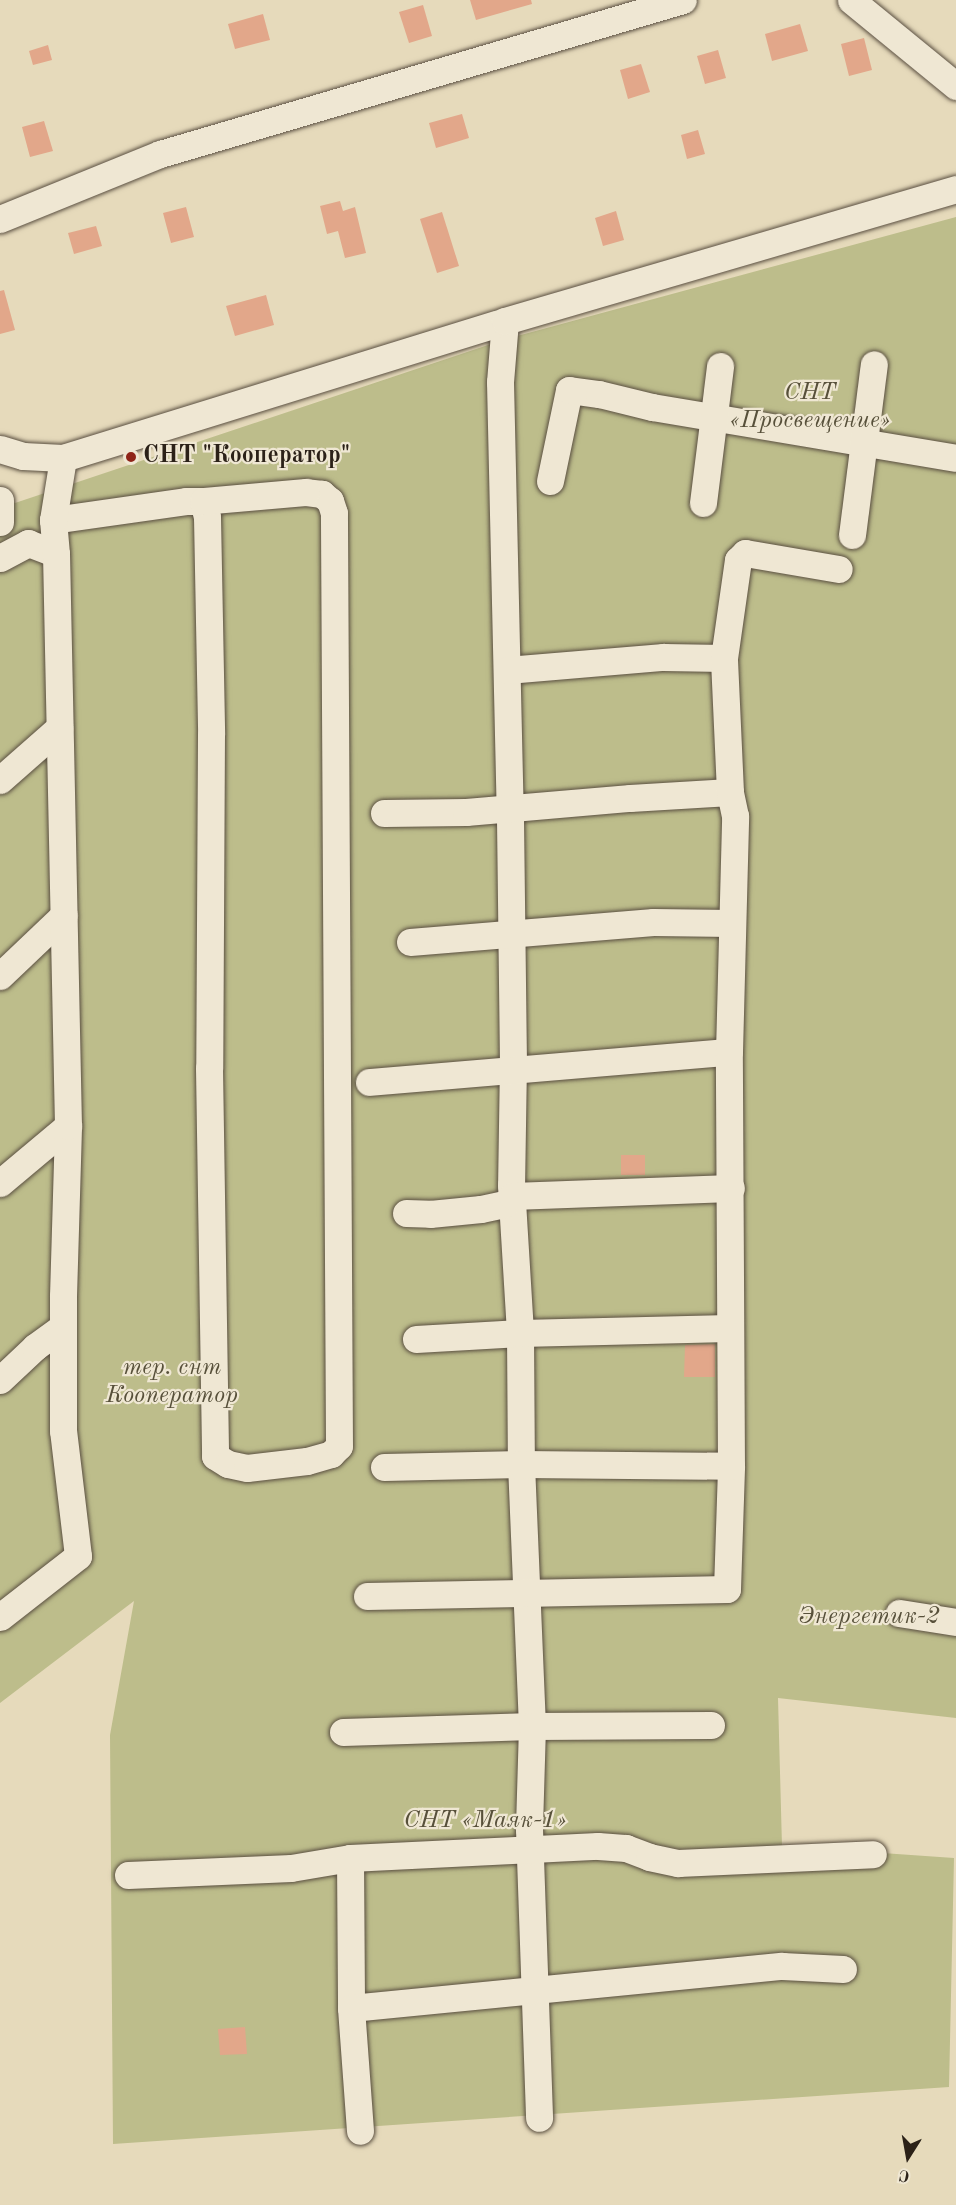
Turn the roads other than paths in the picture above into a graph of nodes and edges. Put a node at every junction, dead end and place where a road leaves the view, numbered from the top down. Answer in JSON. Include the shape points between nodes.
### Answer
{"nodes":[{"id":1,"x":684,"y":0,"type":"edge"},
{"id":2,"x":851,"y":0,"type":"edge"},
{"id":3,"x":956,"y":86,"type":"edge"},
{"id":4,"x":956,"y":189,"type":"edge"},
{"id":5,"x":0,"y":219,"type":"edge"},
{"id":6,"x":505,"y":321,"type":"junction"},
{"id":7,"x":874,"y":364,"type":"dead end"},
{"id":8,"x":720,"y":366,"type":"dead end"},
{"id":9,"x":713,"y":417,"type":"junction"},
{"id":10,"x":864,"y":442,"type":"junction"},
{"id":11,"x":0,"y":449,"type":"edge"},
{"id":12,"x":63,"y":458,"type":"junction"},
{"id":13,"x":956,"y":458,"type":"edge"},
{"id":14,"x":550,"y":481,"type":"dead end"},
{"id":15,"x":0,"y":500,"type":"edge"},
{"id":16,"x":202,"y":501,"type":"junction"},
{"id":17,"x":703,"y":503,"type":"dead end"},
{"id":18,"x":53,"y":520,"type":"junction"},
{"id":19,"x":0,"y":522,"type":"edge"},
{"id":20,"x":852,"y":535,"type":"dead end"},
{"id":21,"x":56,"y":554,"type":"junction"},
{"id":22,"x":0,"y":558,"type":"edge"},
{"id":23,"x":839,"y":569,"type":"dead end"},
{"id":24,"x":724,"y":658,"type":"junction"},
{"id":25,"x":507,"y":670,"type":"junction"},
{"id":26,"x":59,"y":728,"type":"junction"},
{"id":27,"x":0,"y":780,"type":"edge"},
{"id":28,"x":730,"y":792,"type":"junction"},
{"id":29,"x":510,"y":807,"type":"junction"},
{"id":30,"x":384,"y":813,"type":"dead end"},
{"id":31,"x":64,"y":915,"type":"junction"},
{"id":32,"x":732,"y":923,"type":"junction"},
{"id":33,"x":510,"y":934,"type":"junction"},
{"id":34,"x":410,"y":942,"type":"dead end"},
{"id":35,"x":0,"y":975,"type":"edge"},
{"id":36,"x":729,"y":1052,"type":"junction"},
{"id":37,"x":513,"y":1069,"type":"junction"},
{"id":38,"x":369,"y":1082,"type":"dead end"},
{"id":39,"x":68,"y":1126,"type":"junction"},
{"id":40,"x":0,"y":1183,"type":"edge"},
{"id":41,"x":731,"y":1188,"type":"junction"},
{"id":42,"x":512,"y":1196,"type":"junction"},
{"id":43,"x":405,"y":1213,"type":"dead end"},
{"id":44,"x":63,"y":1327,"type":"junction"},
{"id":45,"x":729,"y":1328,"type":"junction"},
{"id":46,"x":520,"y":1332,"type":"junction"},
{"id":47,"x":416,"y":1339,"type":"dead end"},
{"id":48,"x":0,"y":1380,"type":"edge"},
{"id":49,"x":521,"y":1464,"type":"junction"},
{"id":50,"x":731,"y":1466,"type":"junction"},
{"id":51,"x":384,"y":1467,"type":"dead end"},
{"id":52,"x":528,"y":1592,"type":"junction"},
{"id":53,"x":367,"y":1596,"type":"dead end"},
{"id":54,"x":899,"y":1612,"type":"dead end"},
{"id":55,"x":956,"y":1615,"type":"edge"},
{"id":56,"x":0,"y":1617,"type":"edge"},
{"id":57,"x":956,"y":1622,"type":"edge"},
{"id":58,"x":711,"y":1725,"type":"dead end"},
{"id":59,"x":532,"y":1726,"type":"junction"},
{"id":60,"x":343,"y":1732,"type":"dead end"},
{"id":61,"x":530,"y":1851,"type":"junction"},
{"id":62,"x":873,"y":1854,"type":"dead end"},
{"id":63,"x":350,"y":1857,"type":"junction"},
{"id":64,"x":128,"y":1875,"type":"dead end"},
{"id":65,"x":843,"y":1969,"type":"dead end"},
{"id":66,"x":535,"y":1991,"type":"junction"},
{"id":67,"x":351,"y":2008,"type":"junction"},
{"id":68,"x":539,"y":2118,"type":"dead end"},
{"id":69,"x":360,"y":2131,"type":"dead end"}],
"edges":[{"from":1,"to":5,"type":"street","via":[[160,154]]},
{"from":2,"to":3,"type":"street"},
{"from":4,"to":6,"type":"street"},
{"from":6,"to":12,"type":"street"},
{"from":6,"to":25,"type":"street","via":[[500,382]]},
{"from":7,"to":10,"type":"street"},
{"from":8,"to":9,"type":"street"},
{"from":9,"to":10,"type":"street"},
{"from":9,"to":14,"type":"street","via":[[569,390]]},
{"from":9,"to":17,"type":"street"},
{"from":10,"to":13,"type":"street"},
{"from":10,"to":20,"type":"street"},
{"from":11,"to":12,"type":"street","via":[[23,456]]},
{"from":12,"to":18,"type":"street"},
{"from":15,"to":19,"type":"street"},
{"from":16,"to":16,"type":"street","via":[[207,517],[211,723],[209,1068],[215,1456],[247,1468],[308,1461],[331,1454],[339,1446],[334,513],[330,501],[322,494],[306,492]]},
{"from":16,"to":18,"type":"street"},
{"from":18,"to":21,"type":"street"},
{"from":21,"to":22,"type":"street","via":[[28,543]]},
{"from":21,"to":26,"type":"street"},
{"from":23,"to":24,"type":"street","via":[[745,553],[738,560]]},
{"from":24,"to":25,"type":"street","via":[[663,657]]},
{"from":24,"to":28,"type":"street"},
{"from":25,"to":29,"type":"street"},
{"from":26,"to":27,"type":"street"},
{"from":26,"to":31,"type":"street"},
{"from":28,"to":29,"type":"street"},
{"from":28,"to":32,"type":"street","via":[[735,816]]},
{"from":29,"to":30,"type":"street"},
{"from":29,"to":33,"type":"street"},
{"from":31,"to":35,"type":"street"},
{"from":31,"to":39,"type":"street"},
{"from":32,"to":33,"type":"street","via":[[653,922]]},
{"from":32,"to":36,"type":"street"},
{"from":33,"to":34,"type":"street"},
{"from":33,"to":37,"type":"street"},
{"from":36,"to":37,"type":"street"},
{"from":36,"to":41,"type":"street"},
{"from":37,"to":38,"type":"street"},
{"from":37,"to":42,"type":"street"},
{"from":39,"to":40,"type":"street"},
{"from":39,"to":44,"type":"street"},
{"from":41,"to":42,"type":"street"},
{"from":41,"to":45,"type":"street"},
{"from":42,"to":43,"type":"street","via":[[505,1204],[481,1209]]},
{"from":42,"to":46,"type":"street"},
{"from":44,"to":48,"type":"street"},
{"from":44,"to":56,"type":"street","via":[[63,1431],[78,1556]]},
{"from":45,"to":46,"type":"street"},
{"from":45,"to":50,"type":"street"},
{"from":46,"to":47,"type":"street"},
{"from":46,"to":49,"type":"street"},
{"from":49,"to":50,"type":"street"},
{"from":49,"to":51,"type":"street"},
{"from":49,"to":52,"type":"street"},
{"from":50,"to":52,"type":"street","via":[[727,1589]]},
{"from":52,"to":53,"type":"street"},
{"from":52,"to":59,"type":"street"},
{"from":54,"to":57,"type":"street"},
{"from":55,"to":57,"type":"street"},
{"from":58,"to":59,"type":"street"},
{"from":59,"to":60,"type":"street"},
{"from":59,"to":61,"type":"street"},
{"from":61,"to":62,"type":"street","via":[[626,1848],[678,1863]]},
{"from":61,"to":63,"type":"street"},
{"from":61,"to":66,"type":"street"},
{"from":63,"to":64,"type":"street","via":[[291,1868]]},
{"from":63,"to":67,"type":"street"},
{"from":65,"to":66,"type":"street","via":[[782,1966]]},
{"from":66,"to":67,"type":"street"},
{"from":66,"to":68,"type":"street"},
{"from":67,"to":69,"type":"street"}]}
